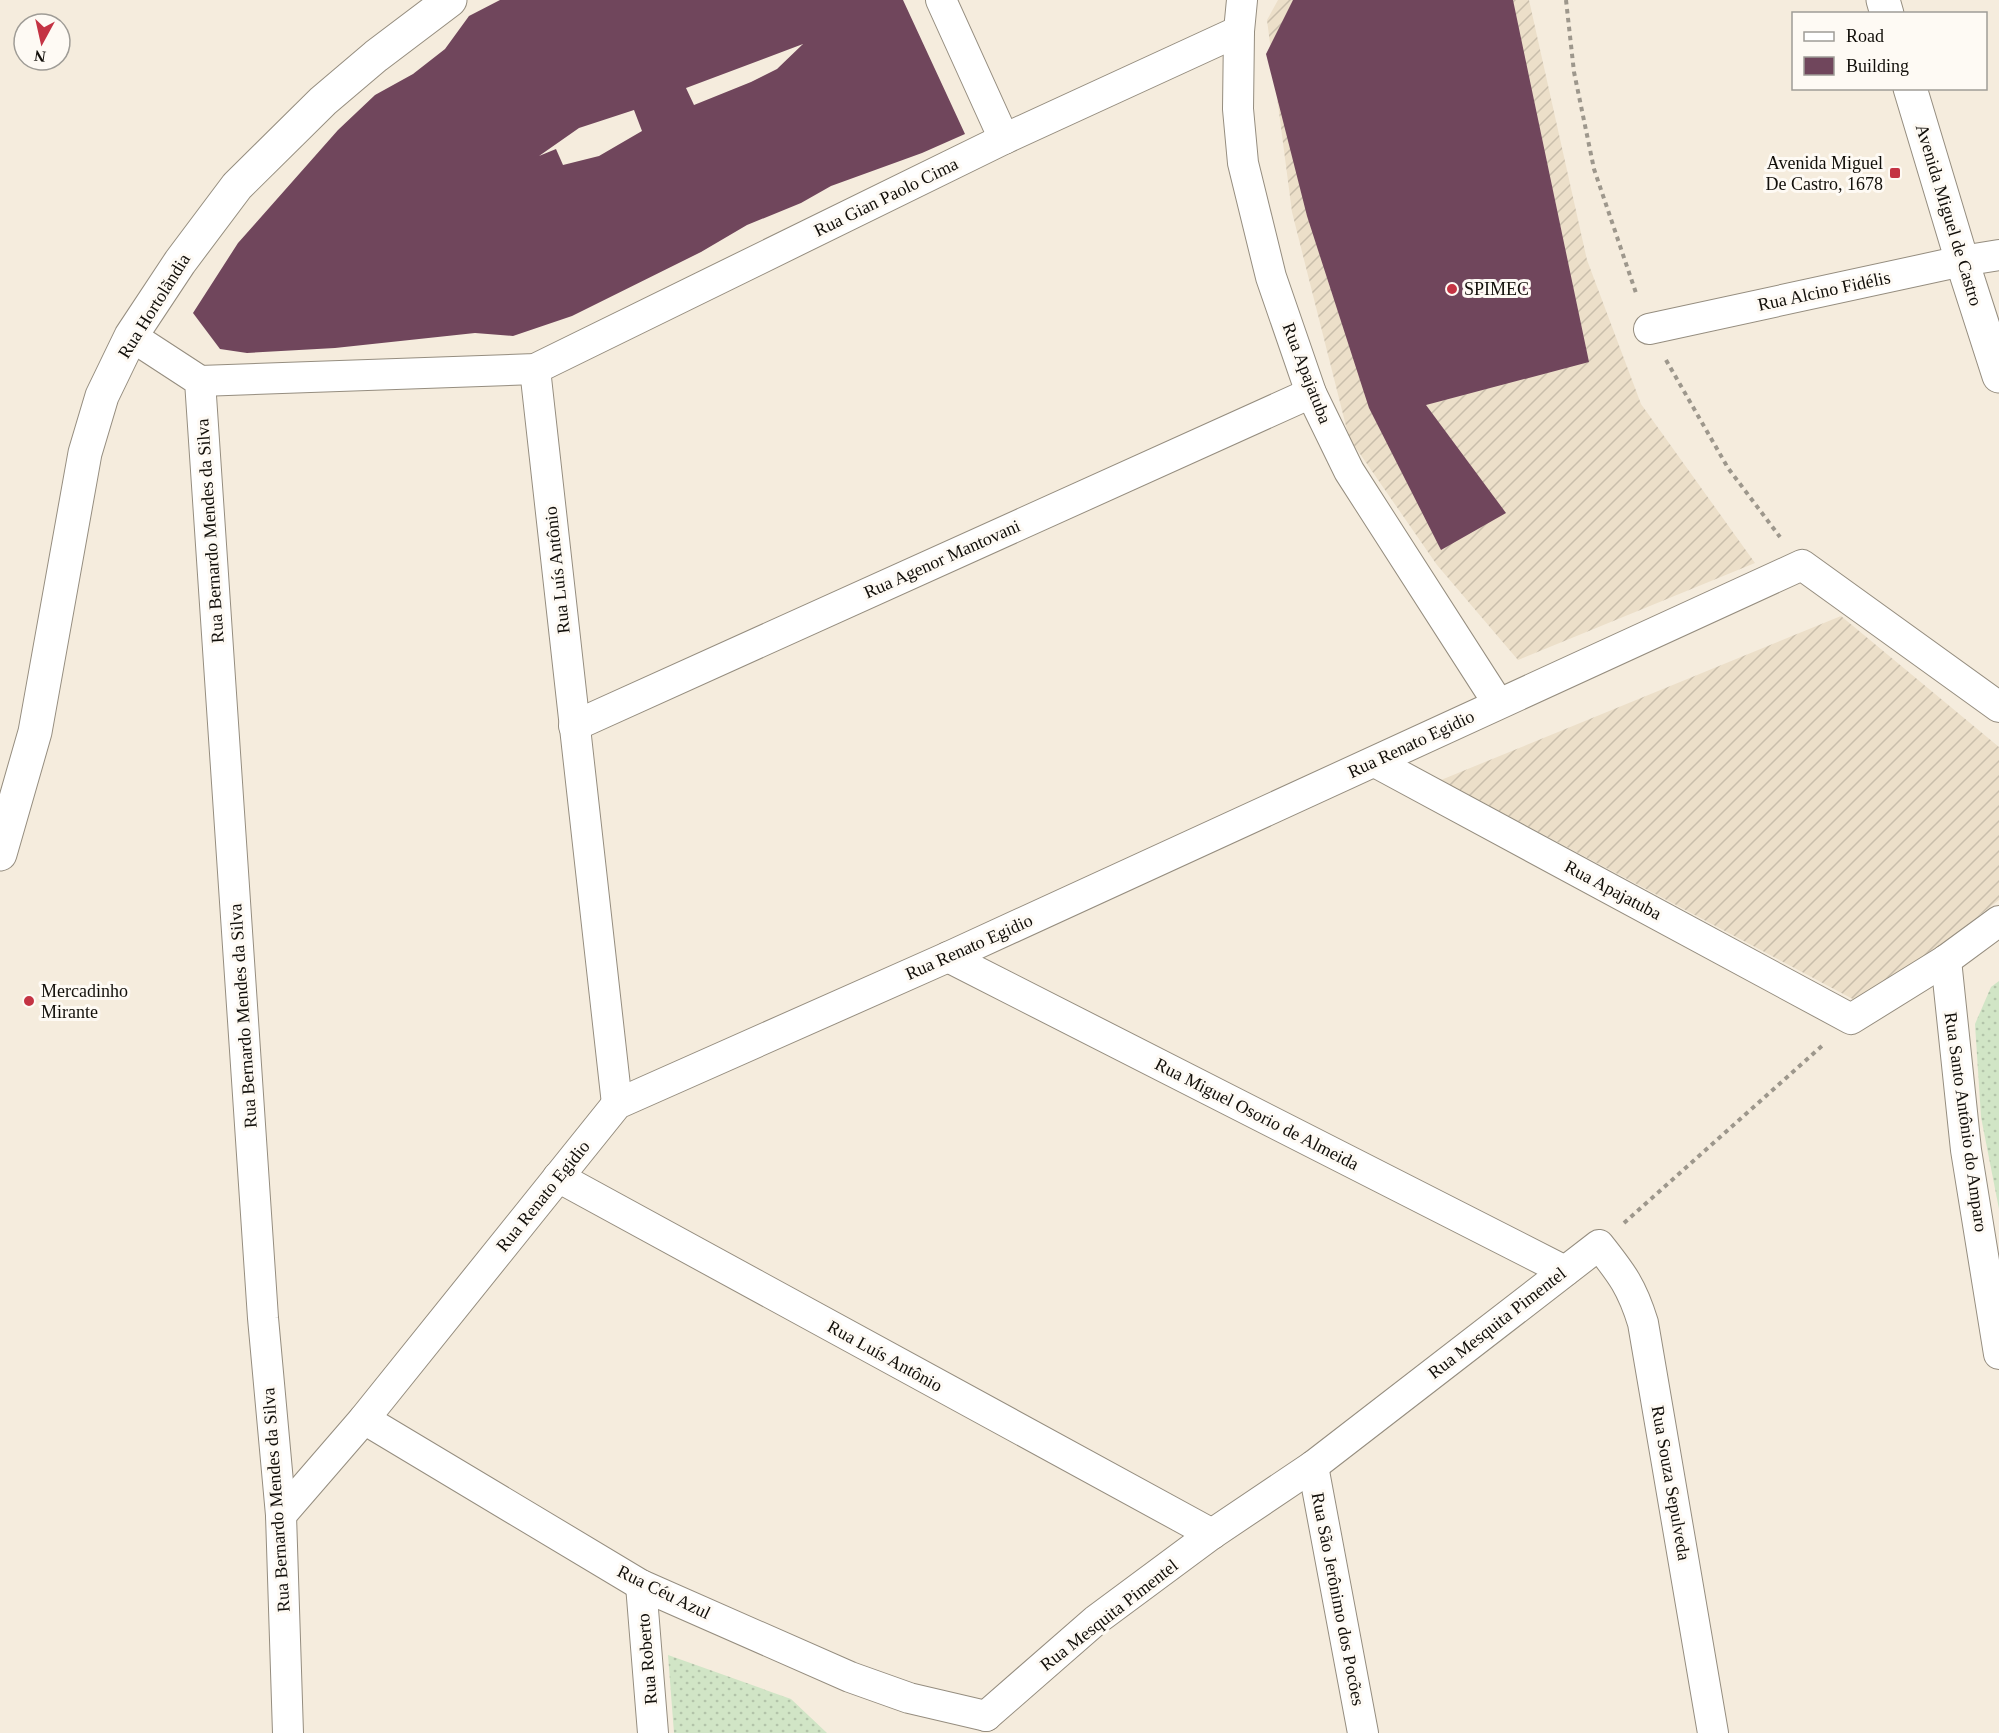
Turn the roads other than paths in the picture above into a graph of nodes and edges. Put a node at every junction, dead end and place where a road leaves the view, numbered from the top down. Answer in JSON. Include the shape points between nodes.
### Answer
{"nodes":[{"id":1,"x":450,"y":0,"type":"edge"},
{"id":2,"x":941,"y":0,"type":"edge"},
{"id":3,"x":1242,"y":0,"type":"edge"},
{"id":4,"x":1239,"y":31,"type":"junction"},
{"id":5,"x":1911,"y":90,"type":"edge"},
{"id":6,"x":1004,"y":139,"type":"junction"},
{"id":7,"x":1999,"y":255,"type":"edge"},
{"id":8,"x":1962,"y":261,"type":"junction"},
{"id":9,"x":1649,"y":329,"type":"dead end"},
{"id":10,"x":131,"y":336,"type":"junction"},
{"id":11,"x":535,"y":369,"type":"junction"},
{"id":12,"x":1999,"y":376,"type":"edge"},
{"id":13,"x":200,"y":381,"type":"junction"},
{"id":14,"x":1311,"y":393,"type":"junction"},
{"id":15,"x":1498,"y":703,"type":"junction"},
{"id":16,"x":1999,"y":707,"type":"edge"},
{"id":17,"x":574,"y":726,"type":"junction"},
{"id":18,"x":1375,"y":762,"type":"junction"},
{"id":19,"x":0,"y":854,"type":"edge"},
{"id":20,"x":1999,"y":921,"type":"edge"},
{"id":21,"x":948,"y":957,"type":"junction"},
{"id":22,"x":1946,"y":960,"type":"junction"},
{"id":23,"x":616,"y":1104,"type":"junction"},
{"id":24,"x":558,"y":1177,"type":"junction"},
{"id":25,"x":1599,"y":1245,"type":"joint"},
{"id":26,"x":1565,"y":1271,"type":"junction"},
{"id":27,"x":1999,"y":1354,"type":"edge"},
{"id":28,"x":364,"y":1419,"type":"junction"},
{"id":29,"x":1313,"y":1466,"type":"junction"},
{"id":30,"x":280,"y":1515,"type":"junction"},
{"id":31,"x":1212,"y":1534,"type":"junction"},
{"id":32,"x":642,"y":1585,"type":"junction"},
{"id":33,"x":989,"y":1724,"type":"edge"},
{"id":34,"x":288,"y":1733,"type":"edge"},
{"id":35,"x":653,"y":1733,"type":"edge"},
{"id":36,"x":1363,"y":1733,"type":"edge"},
{"id":37,"x":1713,"y":1733,"type":"edge"}],
"edges":[{"from":1,"to":10,"type":"street","name":"Rua Hortolãndia","via":[[323,101],[237,186]]},
{"from":2,"to":6,"type":"street"},
{"from":3,"to":4,"type":"street","name":"Rua Apajatuba"},
{"from":4,"to":6,"type":"street","name":"Rua Gian Paolo Cima"},
{"from":4,"to":14,"type":"street","name":"Rua Apajatuba","via":[[1238,109],[1243,163],[1271,277]]},
{"from":5,"to":8,"type":"street","name":"Avenida Miguel de Castro"},
{"from":6,"to":11,"type":"street","name":"Rua Gian Paolo Cima"},
{"from":7,"to":8,"type":"street","name":"Rua Alcino Fidélis"},
{"from":8,"to":9,"type":"street","name":"Rua Alcino Fidélis"},
{"from":8,"to":12,"type":"street","name":"Avenida Miguel de Castro"},
{"from":10,"to":13,"type":"street"},
{"from":10,"to":19,"type":"street","name":"Rua Hortolãndia","via":[[102,396],[85,453],[35,732]]},
{"from":11,"to":13,"type":"street"},
{"from":11,"to":17,"type":"street","name":"Rua Luís Antônio"},
{"from":13,"to":30,"type":"street","name":"Rua Bernardo Mendes da Silva","via":[[263,1318]]},
{"from":14,"to":15,"type":"street","name":"Rua Apajatuba","via":[[1349,471]]},
{"from":14,"to":17,"type":"street","name":"Rua Agenor Mantovani"},
{"from":15,"to":16,"type":"street","name":"Rua Renato Egidio","via":[[1802,565]]},
{"from":15,"to":18,"type":"street","name":"Rua Renato Egidio"},
{"from":17,"to":23,"type":"street","name":"Rua Luís Antônio"},
{"from":18,"to":21,"type":"street","name":"Rua Renato Egidio"},
{"from":18,"to":22,"type":"street","name":"Rua Apajatuba","via":[[1851,1019]]},
{"from":20,"to":22,"type":"street"},
{"from":21,"to":23,"type":"street","name":"Rua Renato Egidio"},
{"from":21,"to":26,"type":"street","name":"Rua Miguel Osorio de Almeida"},
{"from":22,"to":27,"type":"street","name":"Rua Santo Antônio do Amparo","via":[[1966,1150]]},
{"from":23,"to":24,"type":"street","name":"Rua Renato Egidio"},
{"from":24,"to":28,"type":"street","name":"Rua Renato Egidio"},
{"from":24,"to":31,"type":"street","name":"Rua Luís Antônio"},
{"from":25,"to":26,"type":"street","name":"Rua Mesquita Pimentel"},
{"from":25,"to":37,"type":"street","name":"Rua Souza Sepulveda","via":[[1624,1276],[1643,1323]]},
{"from":26,"to":29,"type":"street","name":"Rua Mesquita Pimentel"},
{"from":28,"to":30,"type":"street","name":"Rua Renato Egidio"},
{"from":28,"to":32,"type":"street","name":"Rua Céu Azul"},
{"from":29,"to":31,"type":"street","name":"Rua Mesquita Pimentel"},
{"from":29,"to":36,"type":"street","name":"Rua São Jerônimo dos Pocões"},
{"from":30,"to":34,"type":"street","name":"Rua Bernardo Mendes da Silva"},
{"from":31,"to":33,"type":"street","name":"Rua Mesquita Pimentel","via":[[1096,1620]]},
{"from":32,"to":33,"type":"street","name":"Rua Céu Azul","via":[[849,1677]]},
{"from":32,"to":35,"type":"street","name":"Rua Roberto"}]}
